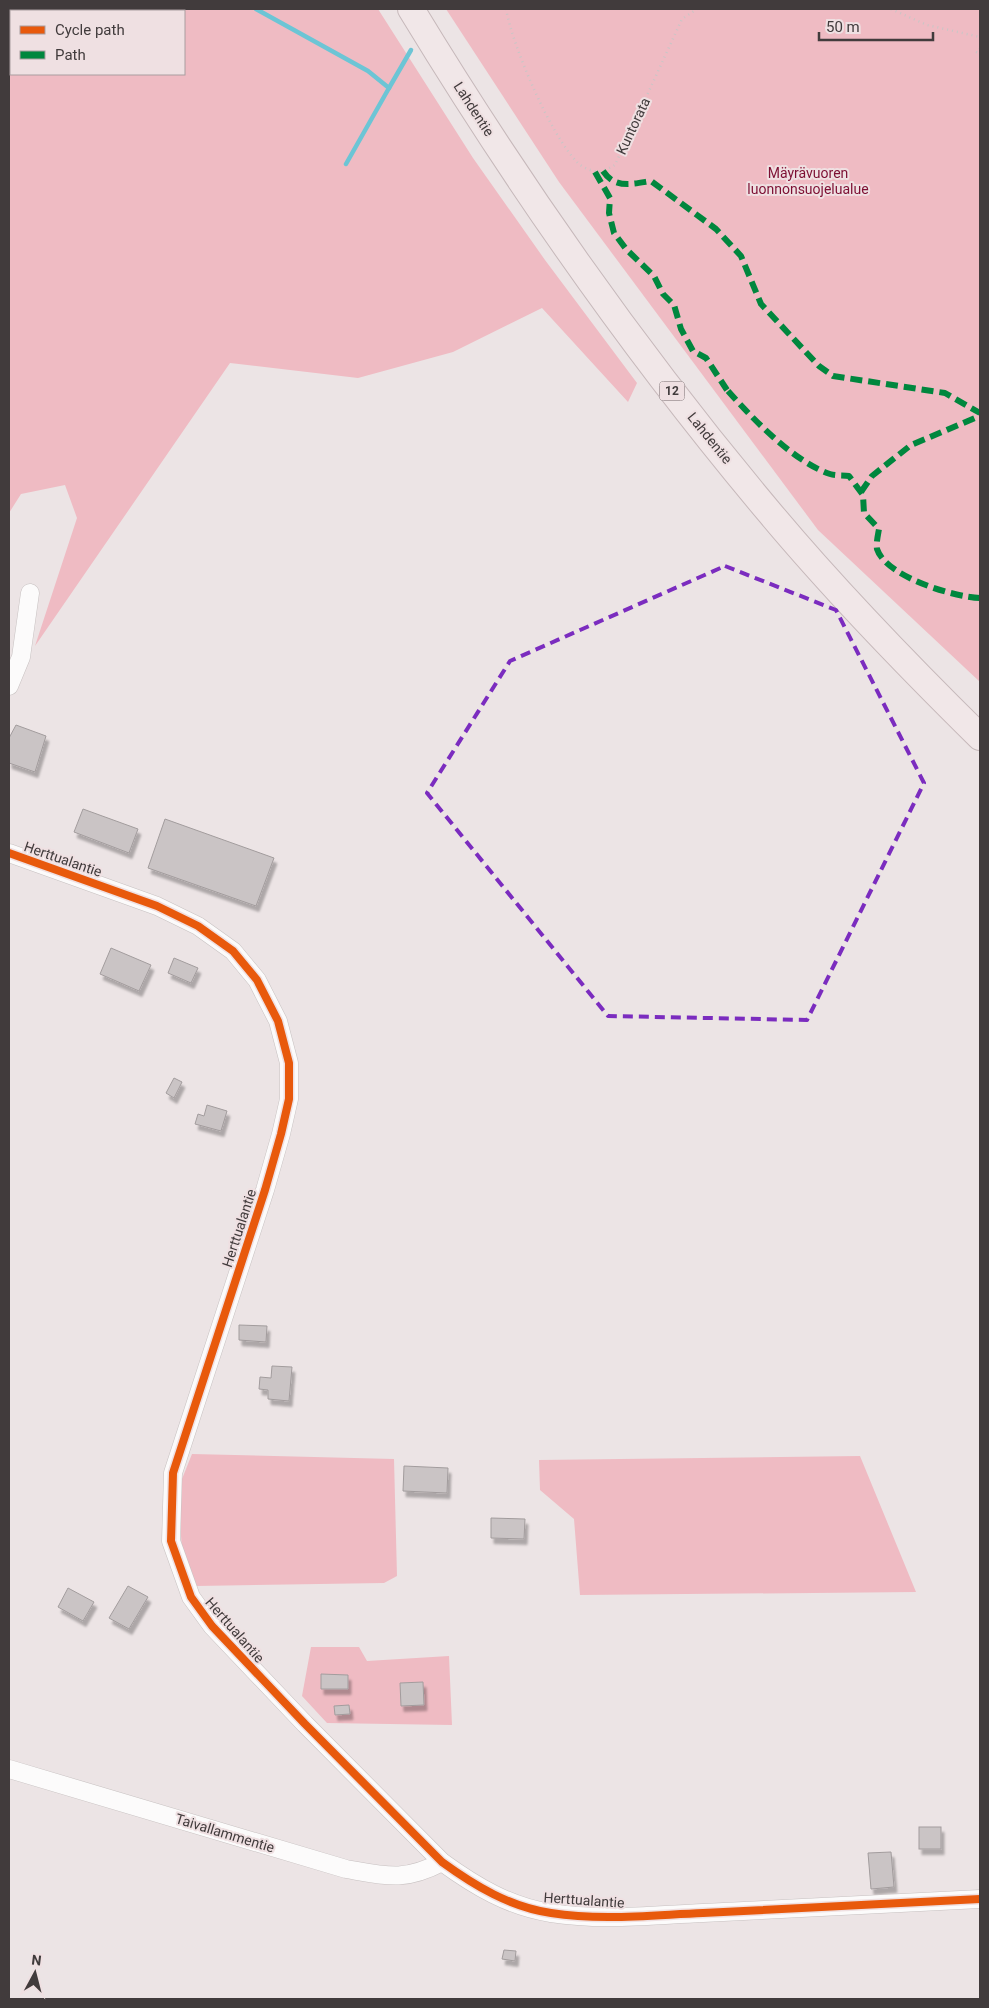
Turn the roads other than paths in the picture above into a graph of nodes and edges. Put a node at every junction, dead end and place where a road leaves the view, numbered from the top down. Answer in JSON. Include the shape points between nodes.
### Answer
{"nodes":[{"id":1,"x":411,"y":9,"type":"edge"},
{"id":2,"x":30,"y":593,"type":"dead end"},
{"id":3,"x":9,"y":686,"type":"edge"},
{"id":4,"x":980,"y":737,"type":"edge"},
{"id":5,"x":9,"y":853,"type":"edge"},
{"id":6,"x":9,"y":1769,"type":"edge"},
{"id":7,"x":442,"y":1862,"type":"junction"},
{"id":8,"x":980,"y":1899,"type":"edge"}],
"edges":[{"from":1,"to":4,"type":"highway","name":"Lahdentie","number":"12","via":[[568,251],[692,417],[845,599]]},
{"from":2,"to":3,"type":"street","via":[[21,657]]},
{"from":5,"to":7,"type":"street","name":"Herttualantie","via":[[157,906],[198,926],[233,951],[257,980],[278,1022],[289,1063],[289,1099],[265,1190],[173,1473],[171,1541],[191,1597],[212,1626]]},
{"from":6,"to":7,"type":"street","name":"Taivallammentie","via":[[346,1869],[390,1877],[406,1876]]},
{"from":7,"to":8,"type":"street","name":"Herttualantie","via":[[500,1899],[551,1913],[593,1916]]}]}
